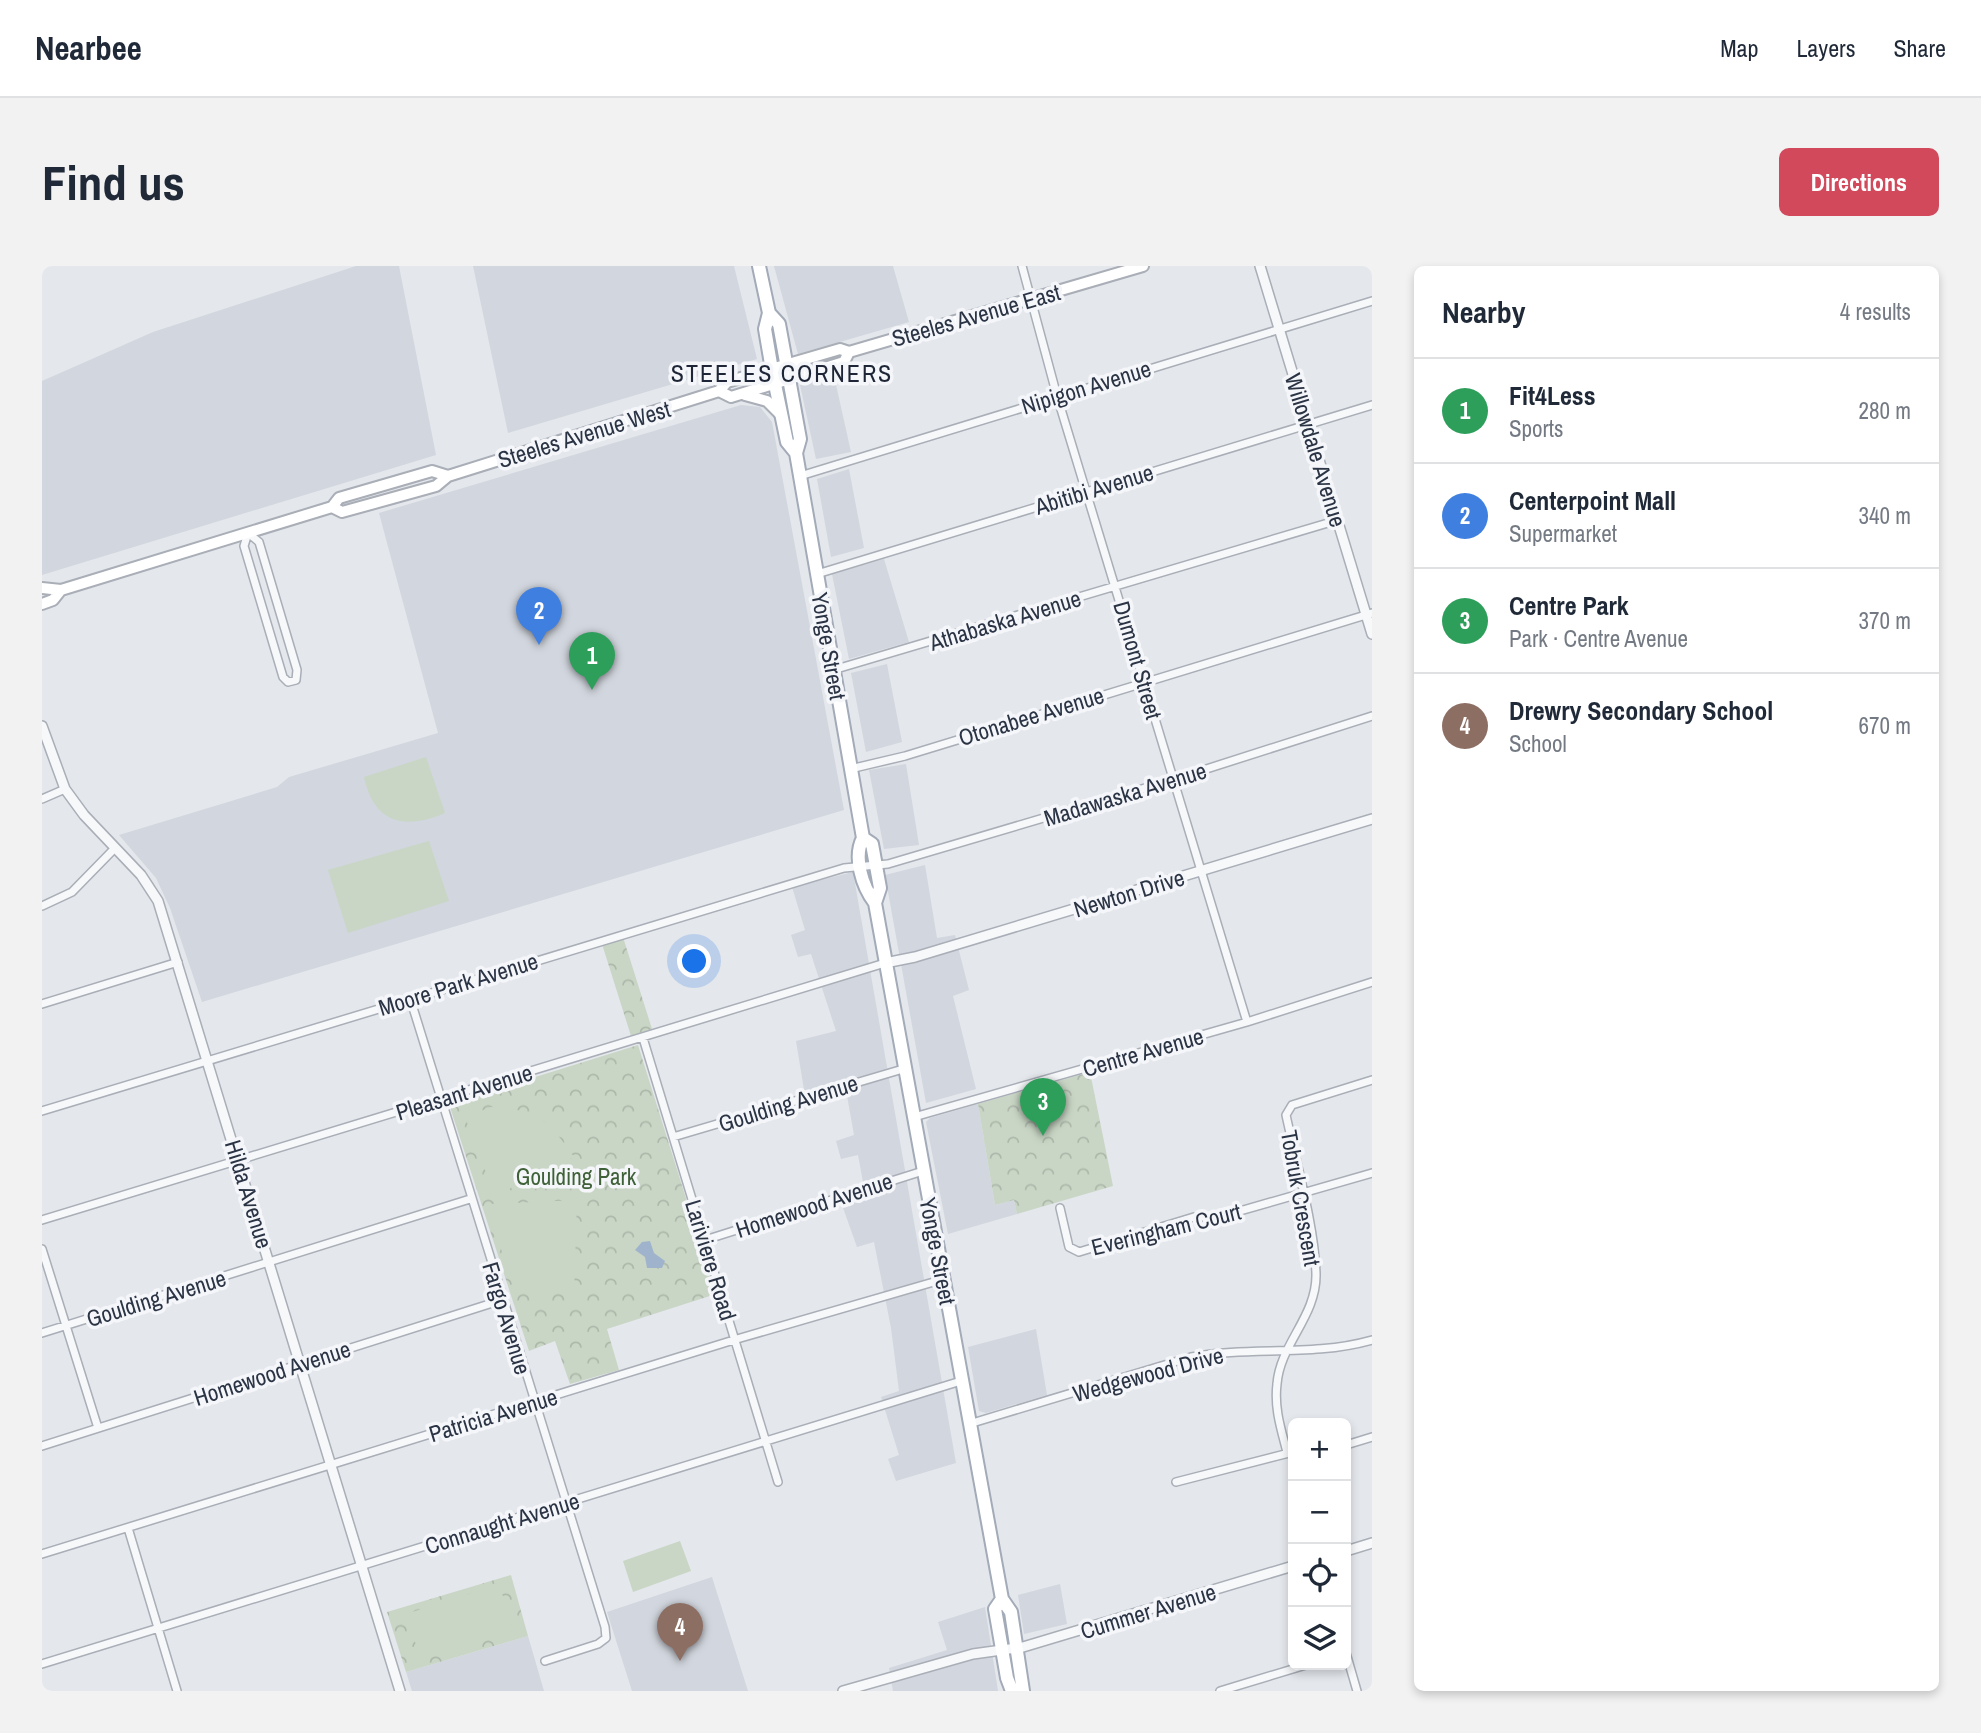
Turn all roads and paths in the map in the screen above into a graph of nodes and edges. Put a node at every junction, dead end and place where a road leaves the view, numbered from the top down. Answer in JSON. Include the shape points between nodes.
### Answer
{"nodes":[{"id":1,"x":759,"y":266,"type":"edge"},
{"id":2,"x":1022,"y":266,"type":"edge"},
{"id":3,"x":1143,"y":266,"type":"edge"},
{"id":4,"x":1260,"y":266,"type":"edge"},
{"id":5,"x":1030,"y":299,"type":"junction"},
{"id":6,"x":1372,"y":301,"type":"edge"},
{"id":7,"x":769,"y":313,"type":"junction"},
{"id":8,"x":1278,"y":329,"type":"junction"},
{"id":9,"x":787,"y":372,"type":"junction"},
{"id":10,"x":774,"y":376,"type":"junction"},
{"id":11,"x":719,"y":391,"type":"junction"},
{"id":12,"x":738,"y":395,"type":"junction"},
{"id":13,"x":1057,"y":396,"type":"junction"},
{"id":14,"x":1372,"y":405,"type":"edge"},
{"id":15,"x":782,"y":416,"type":"junction"},
{"id":16,"x":1308,"y":424,"type":"junction"},
{"id":17,"x":796,"y":453,"type":"junction"},
{"id":18,"x":448,"y":476,"type":"junction"},
{"id":19,"x":800,"y":476,"type":"junction"},
{"id":20,"x":377,"y":489,"type":"junction"},
{"id":21,"x":1087,"y":491,"type":"junction"},
{"id":22,"x":381,"y":501,"type":"junction"},
{"id":23,"x":332,"y":507,"type":"junction"},
{"id":24,"x":1338,"y":520,"type":"junction"},
{"id":25,"x":248,"y":533,"type":"junction"},
{"id":26,"x":817,"y":574,"type":"junction"},
{"id":27,"x":1116,"y":586,"type":"junction"},
{"id":28,"x":42,"y":588,"type":"edge"},
{"id":29,"x":61,"y":590,"type":"junction"},
{"id":30,"x":42,"y":604,"type":"edge"},
{"id":31,"x":1369,"y":614,"type":"edge"},
{"id":32,"x":1372,"y":635,"type":"edge"},
{"id":33,"x":294,"y":660,"type":"junction"},
{"id":34,"x":279,"y":664,"type":"junction"},
{"id":35,"x":833,"y":670,"type":"junction"},
{"id":36,"x":1144,"y":680,"type":"junction"},
{"id":37,"x":1372,"y":716,"type":"edge"},
{"id":38,"x":42,"y":726,"type":"edge"},
{"id":39,"x":849,"y":769,"type":"junction"},
{"id":40,"x":1172,"y":780,"type":"junction"},
{"id":41,"x":65,"y":789,"type":"junction"},
{"id":42,"x":42,"y":799,"type":"edge"},
{"id":43,"x":1372,"y":819,"type":"edge"},
{"id":44,"x":863,"y":838,"type":"junction"},
{"id":45,"x":114,"y":848,"type":"junction"},
{"id":46,"x":876,"y":866,"type":"junction"},
{"id":47,"x":861,"y":867,"type":"junction"},
{"id":48,"x":1202,"y":871,"type":"junction"},
{"id":49,"x":875,"y":902,"type":"junction"},
{"id":50,"x":42,"y":906,"type":"edge"},
{"id":51,"x":178,"y":962,"type":"junction"},
{"id":52,"x":886,"y":963,"type":"junction"},
{"id":53,"x":1372,"y":982,"type":"edge"},
{"id":54,"x":410,"y":998,"type":"junction"},
{"id":55,"x":42,"y":1004,"type":"edge"},
{"id":56,"x":1247,"y":1022,"type":"junction"},
{"id":57,"x":643,"y":1038,"type":"junction"},
{"id":58,"x":207,"y":1061,"type":"junction"},
{"id":59,"x":903,"y":1069,"type":"junction"},
{"id":60,"x":1372,"y":1080,"type":"edge"},
{"id":61,"x":440,"y":1098,"type":"junction"},
{"id":62,"x":42,"y":1111,"type":"edge"},
{"id":63,"x":914,"y":1117,"type":"junction"},
{"id":64,"x":673,"y":1137,"type":"junction"},
{"id":65,"x":239,"y":1160,"type":"junction"},
{"id":66,"x":923,"y":1171,"type":"junction"},
{"id":67,"x":1372,"y":1173,"type":"edge"},
{"id":68,"x":1302,"y":1193,"type":"junction"},
{"id":69,"x":470,"y":1199,"type":"junction"},
{"id":70,"x":1060,"y":1208,"type":"dead end"},
{"id":71,"x":42,"y":1220,"type":"edge"},
{"id":72,"x":705,"y":1240,"type":"junction"},
{"id":73,"x":42,"y":1249,"type":"edge"},
{"id":74,"x":270,"y":1263,"type":"junction"},
{"id":75,"x":945,"y":1279,"type":"junction"},
{"id":76,"x":502,"y":1300,"type":"junction"},
{"id":77,"x":66,"y":1326,"type":"junction"},
{"id":78,"x":42,"y":1333,"type":"edge"},
{"id":79,"x":737,"y":1339,"type":"junction"},
{"id":80,"x":1372,"y":1340,"type":"edge"},
{"id":81,"x":1287,"y":1352,"type":"junction"},
{"id":82,"x":301,"y":1364,"type":"junction"},
{"id":83,"x":961,"y":1381,"type":"junction"},
{"id":84,"x":534,"y":1402,"type":"junction"},
{"id":85,"x":969,"y":1424,"type":"junction"},
{"id":86,"x":98,"y":1428,"type":"junction"},
{"id":87,"x":1372,"y":1437,"type":"edge"},
{"id":88,"x":767,"y":1442,"type":"junction"},
{"id":89,"x":1351,"y":1443,"type":"edge"},
{"id":90,"x":1288,"y":1444,"type":"edge"},
{"id":91,"x":42,"y":1446,"type":"edge"},
{"id":92,"x":1288,"y":1453,"type":"edge"},
{"id":93,"x":331,"y":1464,"type":"junction"},
{"id":94,"x":778,"y":1482,"type":"dead end"},
{"id":95,"x":1176,"y":1482,"type":"dead end"},
{"id":96,"x":567,"y":1503,"type":"junction"},
{"id":97,"x":128,"y":1528,"type":"junction"},
{"id":98,"x":1372,"y":1543,"type":"edge"},
{"id":99,"x":1351,"y":1549,"type":"edge"},
{"id":100,"x":42,"y":1554,"type":"edge"},
{"id":101,"x":362,"y":1566,"type":"junction"},
{"id":102,"x":1288,"y":1567,"type":"edge"},
{"id":103,"x":1002,"y":1599,"type":"junction"},
{"id":104,"x":159,"y":1628,"type":"junction"},
{"id":105,"x":1016,"y":1648,"type":"junction"},
{"id":106,"x":1001,"y":1650,"type":"junction"},
{"id":107,"x":545,"y":1661,"type":"dead end"},
{"id":108,"x":42,"y":1664,"type":"edge"},
{"id":109,"x":1289,"y":1670,"type":"edge"},
{"id":110,"x":1351,"y":1670,"type":"edge"},
{"id":111,"x":177,"y":1691,"type":"edge"},
{"id":112,"x":400,"y":1691,"type":"edge"},
{"id":113,"x":843,"y":1691,"type":"edge"},
{"id":114,"x":1012,"y":1691,"type":"edge"},
{"id":115,"x":1023,"y":1691,"type":"edge"},
{"id":116,"x":1220,"y":1691,"type":"edge"},
{"id":117,"x":1357,"y":1691,"type":"edge"}],
"edges":[{"from":1,"to":7,"type":"main road","name":"Yonge Street"},
{"from":2,"to":5,"type":"street","name":"Dumont Street"},
{"from":3,"to":5,"type":"main road","name":"Steeles Avenue East"},
{"from":4,"to":8,"type":"street","name":"Willowdale Avenue"},
{"from":5,"to":9,"type":"main road","name":"Steeles Avenue East","via":[[849,352],[844,362]]},
{"from":5,"to":13,"type":"street","name":"Dumont Street"},
{"from":6,"to":8,"type":"street","name":"Nipigon Avenue"},
{"from":7,"to":9,"type":"main road","name":"Yonge Street","via":[[779,324]]},
{"from":7,"to":10,"type":"main road","name":"Yonge Street","via":[[765,329]]},
{"from":8,"to":13,"type":"street","name":"Nipigon Avenue"},
{"from":8,"to":16,"type":"street","name":"Willowdale Avenue"},
{"from":9,"to":10,"type":"main road","name":"Steeles Avenue East"},
{"from":9,"to":17,"type":"main road","name":"Yonge Street","via":[[800,439]]},
{"from":10,"to":11,"type":"main road","name":"Steeles Avenue West","via":[[727,382]]},
{"from":10,"to":12,"type":"main road","name":"Steeles Avenue West"},
{"from":10,"to":15,"type":"main road","name":"Yonge Street"},
{"from":11,"to":12,"type":"main road","name":"Steeles Avenue West"},
{"from":11,"to":18,"type":"main road","name":"Steeles Avenue West"},
{"from":12,"to":15,"type":"main road","via":[[767,401]]},
{"from":13,"to":19,"type":"street","name":"Nipigon Avenue"},
{"from":13,"to":21,"type":"street","name":"Dumont Street"},
{"from":14,"to":16,"type":"street","name":"Abitibi Avenue"},
{"from":15,"to":17,"type":"main road","name":"Yonge Street","via":[[788,442]]},
{"from":16,"to":21,"type":"street","name":"Abitibi Avenue"},
{"from":16,"to":24,"type":"street","name":"Willowdale Avenue"},
{"from":17,"to":19,"type":"main road","name":"Yonge Street"},
{"from":18,"to":20,"type":"main road","name":"Steeles Avenue West","via":[[432,471]]},
{"from":18,"to":22,"type":"main road","name":"Steeles Avenue West","via":[[436,485]]},
{"from":19,"to":26,"type":"main road","name":"Yonge Street"},
{"from":20,"to":22,"type":"main road"},
{"from":20,"to":23,"type":"main road","name":"Steeles Avenue West","via":[[339,498]]},
{"from":21,"to":26,"type":"street","name":"Abitibi Avenue"},
{"from":21,"to":27,"type":"street","name":"Dumont Street"},
{"from":22,"to":23,"type":"main road","name":"Steeles Avenue West","via":[[342,512]]},
{"from":23,"to":25,"type":"main road","name":"Steeles Avenue West"},
{"from":24,"to":27,"type":"street","name":"Athabaska Avenue"},
{"from":24,"to":31,"type":"street","name":"Willowdale Avenue"},
{"from":25,"to":29,"type":"main road","name":"Steeles Avenue West"},
{"from":25,"to":33,"type":"street","via":[[259,542]]},
{"from":25,"to":34,"type":"street","via":[[244,546]]},
{"from":26,"to":35,"type":"main road","name":"Yonge Street"},
{"from":27,"to":35,"type":"street","name":"Athabaska Avenue"},
{"from":27,"to":36,"type":"street","name":"Dumont Street"},
{"from":28,"to":29,"type":"main road","name":"Steeles Avenue West"},
{"from":29,"to":30,"type":"main road","name":"Steeles Avenue West"},
{"from":31,"to":32,"type":"street","name":"Willowdale Avenue"},
{"from":31,"to":36,"type":"street","name":"Otonabee Avenue"},
{"from":33,"to":34,"type":"street"},
{"from":33,"to":34,"type":"street","via":[[296,680],[288,682]]},
{"from":35,"to":39,"type":"main road","name":"Yonge Street"},
{"from":36,"to":39,"type":"street","name":"Otonabee Avenue","via":[[905,756]]},
{"from":36,"to":40,"type":"street","name":"Dumont Street"},
{"from":37,"to":40,"type":"street","name":"Madawaska Avenue"},
{"from":38,"to":41,"type":"street","name":"Hilda Avenue"},
{"from":39,"to":44,"type":"main road","name":"Yonge Street"},
{"from":40,"to":46,"type":"street","name":"Madawaska Avenue"},
{"from":40,"to":48,"type":"street","name":"Dumont Street"},
{"from":41,"to":42,"type":"street"},
{"from":41,"to":45,"type":"street","name":"Hilda Avenue"},
{"from":43,"to":48,"type":"street","name":"Newton Drive"},
{"from":44,"to":46,"type":"main road","name":"Yonge Street","via":[[872,844]]},
{"from":44,"to":47,"type":"main road","name":"Yonge Street","via":[[858,848]]},
{"from":45,"to":50,"type":"street","via":[[72,891]]},
{"from":45,"to":51,"type":"street","name":"Hilda Avenue","via":[[141,875],[158,901]]},
{"from":46,"to":47,"type":"street","name":"Moore Park Avenue"},
{"from":46,"to":49,"type":"main road","name":"Yonge Street","via":[[880,888]]},
{"from":47,"to":49,"type":"main road","name":"Yonge Street","via":[[864,890]]},
{"from":47,"to":54,"type":"street","name":"Moore Park Avenue","via":[[834,871]]},
{"from":48,"to":52,"type":"street","name":"Newton Drive"},
{"from":48,"to":56,"type":"street","name":"Dumont Street"},
{"from":49,"to":52,"type":"main road","name":"Yonge Street"},
{"from":51,"to":55,"type":"street"},
{"from":51,"to":58,"type":"street","name":"Hilda Avenue"},
{"from":52,"to":57,"type":"street","name":"Pleasant Avenue"},
{"from":52,"to":59,"type":"main road","name":"Yonge Street"},
{"from":53,"to":56,"type":"street","name":"Centre Avenue"},
{"from":54,"to":58,"type":"street","name":"Moore Park Avenue"},
{"from":54,"to":61,"type":"street","name":"Fargo Avenue"},
{"from":56,"to":63,"type":"street","name":"Centre Avenue"},
{"from":57,"to":61,"type":"street","name":"Pleasant Avenue"},
{"from":57,"to":64,"type":"street","name":"Lariviere Road"},
{"from":58,"to":62,"type":"street","name":"Moore Park Avenue"},
{"from":58,"to":65,"type":"street","name":"Hilda Avenue"},
{"from":59,"to":63,"type":"main road","name":"Yonge Street"},
{"from":59,"to":64,"type":"street","name":"Goulding Avenue"},
{"from":60,"to":68,"type":"street","name":"Tobruk Crescent","via":[[1288,1109]]},
{"from":61,"to":65,"type":"street","name":"Pleasant Avenue"},
{"from":61,"to":69,"type":"street","name":"Fargo Avenue"},
{"from":63,"to":66,"type":"main road","name":"Yonge Street"},
{"from":64,"to":72,"type":"street","name":"Lariviere Road"},
{"from":65,"to":71,"type":"street","name":"Pleasant Avenue"},
{"from":65,"to":74,"type":"street","name":"Hilda Avenue"},
{"from":66,"to":72,"type":"street","name":"Homewood Avenue"},
{"from":66,"to":75,"type":"main road","name":"Yonge Street"},
{"from":67,"to":68,"type":"street"},
{"from":68,"to":70,"type":"street","name":"Everingham Court","via":[[1219,1217],[1194,1217],[1079,1252],[1069,1247]]},
{"from":68,"to":81,"type":"street","name":"Tobruk Crescent","via":[[1316,1275],[1309,1312]]},
{"from":69,"to":74,"type":"street","name":"Goulding Avenue"},
{"from":69,"to":76,"type":"street","name":"Fargo Avenue"},
{"from":72,"to":79,"type":"street","name":"Lariviere Road"},
{"from":73,"to":77,"type":"street"},
{"from":74,"to":77,"type":"street","name":"Goulding Avenue"},
{"from":74,"to":82,"type":"street","name":"Hilda Avenue"},
{"from":75,"to":79,"type":"street","name":"Patricia Avenue"},
{"from":75,"to":83,"type":"main road","name":"Yonge Street"},
{"from":76,"to":82,"type":"street","name":"Homewood Avenue"},
{"from":76,"to":84,"type":"street","name":"Fargo Avenue"},
{"from":77,"to":78,"type":"street","name":"Goulding Avenue"},
{"from":77,"to":86,"type":"street"},
{"from":79,"to":84,"type":"street","name":"Patricia Avenue"},
{"from":79,"to":88,"type":"street","name":"Lariviere Road"},
{"from":80,"to":81,"type":"street","name":"Wedgewood Drive"},
{"from":81,"to":85,"type":"street","name":"Wedgewood Drive","via":[[1229,1351],[1191,1357]]},
{"from":81,"to":90,"type":"street","name":"Tobruk Crescent","via":[[1277,1382],[1277,1402]]},
{"from":82,"to":86,"type":"street","name":"Homewood Avenue"},
{"from":82,"to":93,"type":"street","name":"Hilda Avenue"},
{"from":83,"to":85,"type":"main road","name":"Yonge Street"},
{"from":83,"to":88,"type":"street","name":"Connaught Avenue"},
{"from":84,"to":93,"type":"street","name":"Patricia Avenue"},
{"from":84,"to":96,"type":"street","name":"Fargo Avenue"},
{"from":85,"to":103,"type":"main road","name":"Yonge Street"},
{"from":86,"to":91,"type":"street","name":"Homewood Avenue"},
{"from":87,"to":89,"type":"street"},
{"from":88,"to":94,"type":"street","name":"Lariviere Road"},
{"from":88,"to":96,"type":"street","name":"Connaught Avenue"},
{"from":92,"to":95,"type":"street"},
{"from":93,"to":97,"type":"street","name":"Patricia Avenue"},
{"from":93,"to":101,"type":"street","name":"Hilda Avenue"},
{"from":96,"to":101,"type":"street","name":"Connaught Avenue"},
{"from":96,"to":107,"type":"street","name":"Fargo Avenue","via":[[606,1638]]},
{"from":97,"to":100,"type":"street","name":"Patricia Avenue"},
{"from":97,"to":104,"type":"street"},
{"from":98,"to":99,"type":"street"},
{"from":101,"to":104,"type":"street","name":"Connaught Avenue"},
{"from":101,"to":112,"type":"street","name":"Hilda Avenue"},
{"from":102,"to":105,"type":"street","name":"Cummer Avenue"},
{"from":103,"to":105,"type":"main road","name":"Yonge Street","via":[[1011,1612]]},
{"from":103,"to":106,"type":"main road","name":"Yonge Street","via":[[996,1609]]},
{"from":104,"to":108,"type":"street","name":"Connaught Avenue"},
{"from":104,"to":111,"type":"street"},
{"from":105,"to":106,"type":"street","name":"Cummer Avenue"},
{"from":105,"to":115,"type":"main road","name":"Yonge Street"},
{"from":106,"to":113,"type":"street","name":"Cummer Avenue"},
{"from":106,"to":114,"type":"main road","name":"Yonge Street"},
{"from":109,"to":116,"type":"street"},
{"from":110,"to":117,"type":"street"}]}
